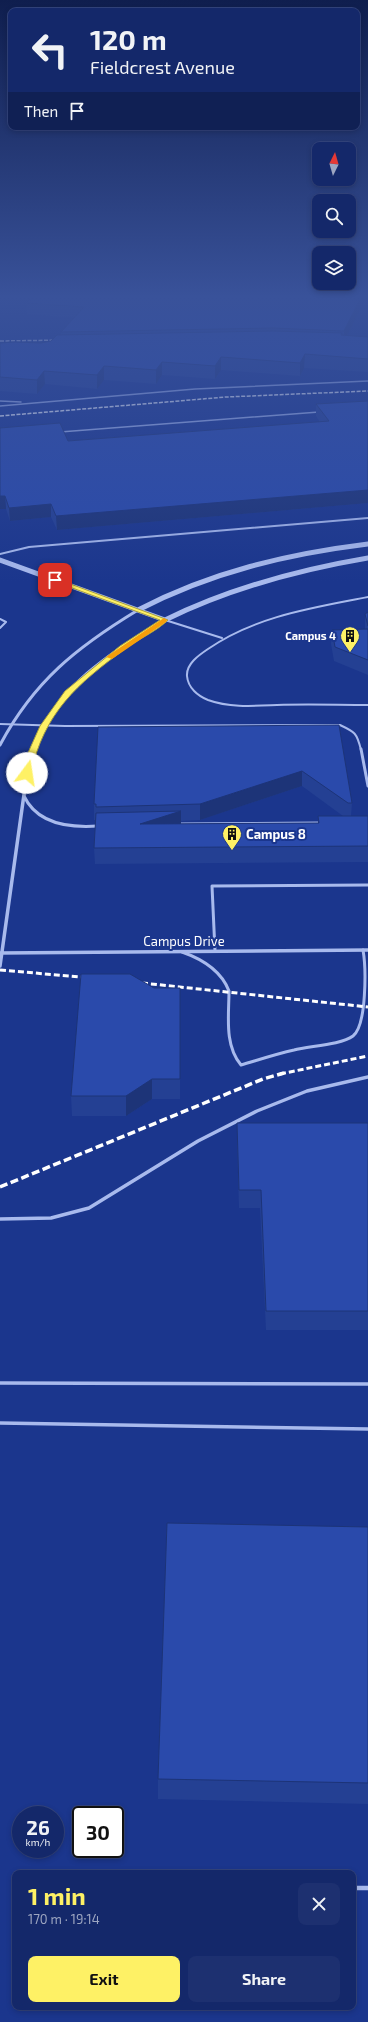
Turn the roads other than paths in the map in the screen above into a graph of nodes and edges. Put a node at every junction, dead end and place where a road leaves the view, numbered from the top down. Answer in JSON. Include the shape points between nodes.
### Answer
{"nodes":[{"id":1,"x":148,"y":393,"type":"edge"},
{"id":2,"x":0,"y":401,"type":"edge"},
{"id":3,"x":31,"y":403,"type":"junction"},
{"id":4,"x":0,"y":406,"type":"edge"},
{"id":5,"x":320,"y":412,"type":"edge"},
{"id":6,"x":58,"y":432,"type":"edge"},
{"id":7,"x":368,"y":518,"type":"edge"},
{"id":8,"x":368,"y":544,"type":"edge"},
{"id":9,"x":0,"y":554,"type":"edge"},
{"id":10,"x":368,"y":558,"type":"edge"},
{"id":11,"x":0,"y":560,"type":"edge"},
{"id":12,"x":368,"y":597,"type":"edge"},
{"id":13,"x":138,"y":610,"type":"junction"},
{"id":14,"x":0,"y":619,"type":"edge"},
{"id":15,"x":165,"y":620,"type":"junction"},
{"id":16,"x":0,"y":628,"type":"edge"},
{"id":17,"x":222,"y":638,"type":"junction"},
{"id":18,"x":368,"y":705,"type":"edge"},
{"id":19,"x":0,"y":724,"type":"edge"},
{"id":20,"x":10,"y":725,"type":"junction"},
{"id":21,"x":43,"y":726,"type":"junction"},
{"id":22,"x":0,"y":745,"type":"edge"},
{"id":23,"x":368,"y":786,"type":"edge"},
{"id":24,"x":24,"y":793,"type":"junction"},
{"id":25,"x":321,"y":823,"type":"edge"},
{"id":26,"x":171,"y":824,"type":"edge"},
{"id":27,"x":106,"y":825,"type":"edge"},
{"id":28,"x":368,"y":885,"type":"edge"},
{"id":29,"x":366,"y":950,"type":"edge"},
{"id":30,"x":215,"y":951,"type":"junction"},
{"id":31,"x":181,"y":952,"type":"junction"},
{"id":32,"x":1,"y":953,"type":"edge"},
{"id":33,"x":0,"y":966,"type":"edge"},
{"id":34,"x":368,"y":1077,"type":"edge"},
{"id":35,"x":0,"y":1219,"type":"edge"},
{"id":36,"x":0,"y":1383,"type":"edge"},
{"id":37,"x":368,"y":1384,"type":"edge"},
{"id":38,"x":0,"y":1423,"type":"edge"},
{"id":39,"x":368,"y":1429,"type":"edge"},
{"id":40,"x":356,"y":1888,"type":"edge"},
{"id":41,"x":368,"y":1888,"type":"edge"}],
"edges":[{"from":1,"to":3,"type":"lane"},
{"from":2,"to":3,"type":"lane"},
{"from":3,"to":4,"type":"lane"},
{"from":5,"to":6,"type":"lane"},
{"from":7,"to":9,"type":"lane","via":[[29,547]]},
{"from":8,"to":13,"type":"street","via":[[308,552],[249,566],[181,589]]},
{"from":10,"to":15,"type":"street","via":[[268,580],[217,596]]},
{"from":11,"to":13,"type":"street"},
{"from":12,"to":17,"type":"lane","via":[[275,618],[237,630]]},
{"from":13,"to":15,"type":"street"},
{"from":13,"to":20,"type":"street","via":[[94,638],[56,668],[30,695]]},
{"from":14,"to":16,"type":"lane","via":[[6,622]]},
{"from":15,"to":17,"type":"lane"},
{"from":15,"to":21,"type":"street","via":[[123,647],[67,692]]},
{"from":17,"to":18,"type":"lane","via":[[194,659],[187,671],[189,684],[203,698],[240,706]]},
{"from":19,"to":20,"type":"lane"},
{"from":20,"to":21,"type":"lane"},
{"from":20,"to":22,"type":"street"},
{"from":21,"to":23,"type":"lane","via":[[340,726],[358,736]]},
{"from":21,"to":24,"type":"street","via":[[31,755]]},
{"from":24,"to":27,"type":"lane","via":[[28,806],[47,819],[74,827]]},
{"from":24,"to":32,"type":"street"},
{"from":25,"to":26,"type":"lane"},
{"from":28,"to":30,"type":"lane","via":[[212,886]]},
{"from":29,"to":30,"type":"street","name":"Campus Drive"},
{"from":29,"to":31,"type":"lane","via":[[360,1024],[353,1036],[241,1065],[234,1058],[231,1049],[229,991],[226,983],[198,959]]},
{"from":30,"to":31,"type":"street","name":"Campus Drive"},
{"from":31,"to":32,"type":"street","name":"Campus Drive"},
{"from":32,"to":33,"type":"street"},
{"from":34,"to":35,"type":"lane","via":[[307,1091],[257,1111],[198,1141],[89,1208],[51,1218]]},
{"from":36,"to":37,"type":"lane"},
{"from":38,"to":39,"type":"lane"},
{"from":40,"to":41,"type":"lane"}]}
